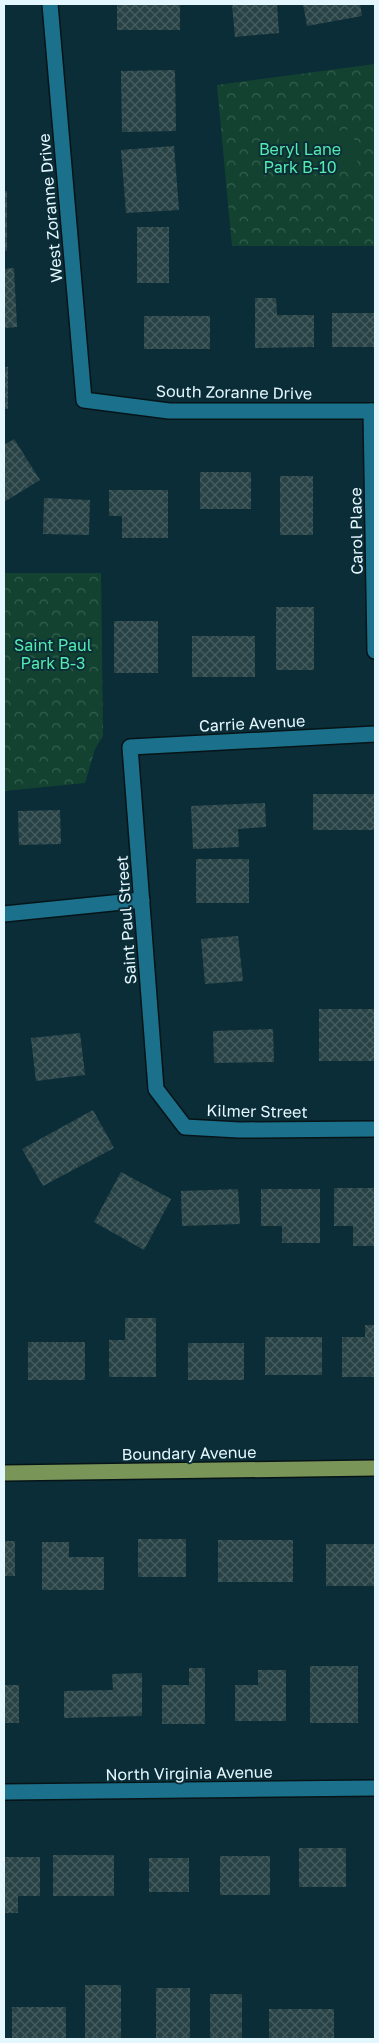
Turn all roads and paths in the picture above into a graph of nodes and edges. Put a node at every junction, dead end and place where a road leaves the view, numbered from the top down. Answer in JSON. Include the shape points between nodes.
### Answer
{"nodes":[{"id":1,"x":50,"y":4,"type":"edge"},
{"id":2,"x":94,"y":402,"type":"joint"},
{"id":3,"x":373,"y":411,"type":"edge"},
{"id":4,"x":375,"y":651,"type":"edge"},
{"id":5,"x":375,"y":734,"type":"edge"},
{"id":6,"x":130,"y":747,"type":"joint"},
{"id":7,"x":142,"y":900,"type":"junction"},
{"id":8,"x":4,"y":914,"type":"edge"},
{"id":9,"x":156,"y":1089,"type":"joint"},
{"id":10,"x":375,"y":1129,"type":"edge"},
{"id":11,"x":375,"y":1468,"type":"edge"},
{"id":12,"x":4,"y":1473,"type":"edge"},
{"id":13,"x":375,"y":1788,"type":"edge"},
{"id":14,"x":4,"y":1792,"type":"edge"}],
"edges":[{"from":1,"to":2,"type":"street","name":"West Zoranne Drive","via":[[84,400]]},
{"from":2,"to":3,"type":"street","name":"South Zoranne Drive","via":[[169,411]]},
{"from":3,"to":4,"type":"street","name":"Carol Place"},
{"from":5,"to":6,"type":"street","name":"Carrie Avenue"},
{"from":6,"to":7,"type":"street","name":"Saint Paul Street"},
{"from":7,"to":8,"type":"street"},
{"from":7,"to":9,"type":"street","name":"Saint Paul Street"},
{"from":9,"to":10,"type":"street","name":"Kilmer Street","via":[[185,1127]]},
{"from":11,"to":12,"type":"main road","name":"Boundary Avenue"},
{"from":13,"to":14,"type":"street","name":"North Virginia Avenue"}]}
